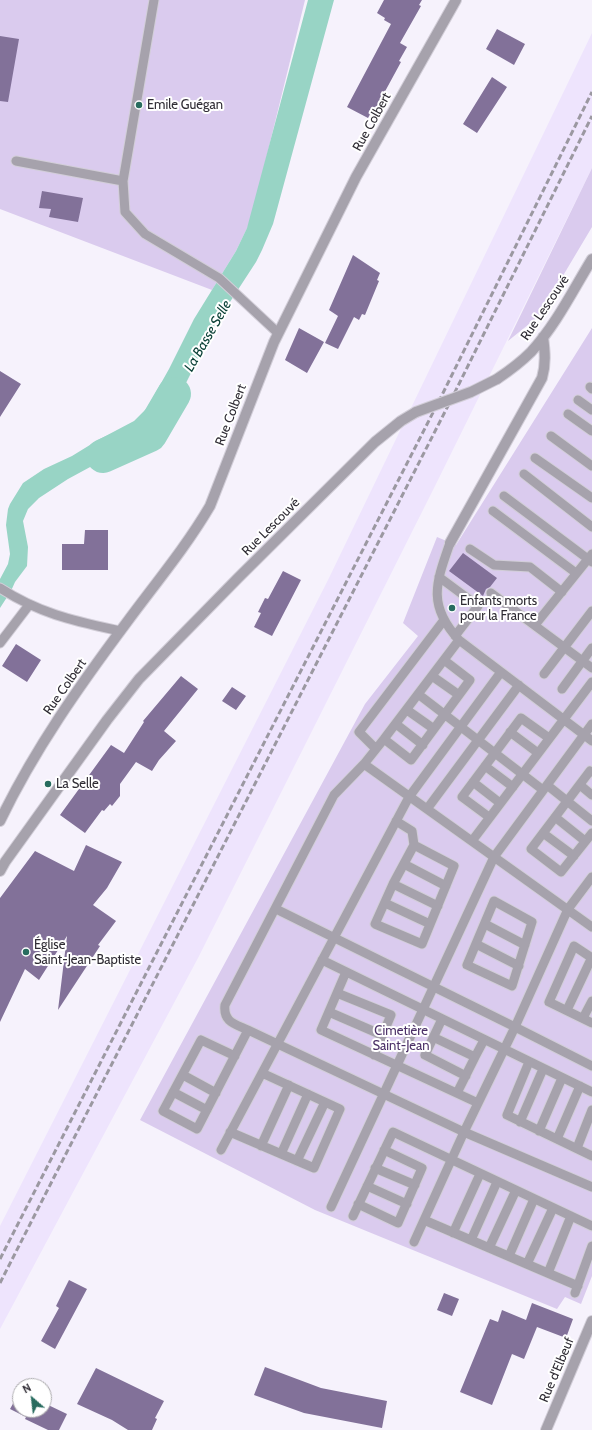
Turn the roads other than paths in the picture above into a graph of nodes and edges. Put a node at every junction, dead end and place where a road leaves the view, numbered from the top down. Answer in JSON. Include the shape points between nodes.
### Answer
{"nodes":[{"id":1,"x":154,"y":0,"type":"edge"},
{"id":2,"x":456,"y":0,"type":"edge"},
{"id":3,"x":16,"y":161,"type":"dead end"},
{"id":4,"x":123,"y":181,"type":"junction"},
{"id":5,"x":592,"y":259,"type":"edge"},
{"id":6,"x":278,"y":333,"type":"junction"},
{"id":7,"x":543,"y":337,"type":"junction"},
{"id":8,"x":578,"y":400,"type":"dead end"},
{"id":9,"x":592,"y":410,"type":"edge"},
{"id":10,"x":568,"y":414,"type":"dead end"},
{"id":11,"x":592,"y":431,"type":"edge"},
{"id":12,"x":551,"y":436,"type":"dead end"},
{"id":13,"x":535,"y":458,"type":"dead end"},
{"id":14,"x":592,"y":466,"type":"edge"},
{"id":15,"x":524,"y":474,"type":"dead end"},
{"id":16,"x":504,"y":496,"type":"dead end"},
{"id":17,"x":592,"y":498,"type":"edge"},
{"id":18,"x":493,"y":511,"type":"dead end"},
{"id":19,"x":592,"y":527,"type":"edge"},
{"id":20,"x":450,"y":543,"type":"joint"},
{"id":21,"x":470,"y":549,"type":"dead end"},
{"id":22,"x":591,"y":558,"type":"edge"},
{"id":23,"x":576,"y":573,"type":"junction"},
{"id":24,"x":439,"y":577,"type":"junction"},
{"id":25,"x":0,"y":588,"type":"edge"},
{"id":26,"x":562,"y":592,"type":"junction"},
{"id":27,"x":491,"y":593,"type":"dead end"},
{"id":28,"x":29,"y":605,"type":"junction"},
{"id":29,"x":592,"y":611,"type":"edge"},
{"id":30,"x":444,"y":620,"type":"junction"},
{"id":31,"x":535,"y":625,"type":"junction"},
{"id":32,"x":120,"y":631,"type":"junction"},
{"id":33,"x":457,"y":638,"type":"junction"},
{"id":34,"x":0,"y":643,"type":"edge"},
{"id":35,"x":565,"y":647,"type":"junction"},
{"id":36,"x":592,"y":648,"type":"edge"},
{"id":37,"x":444,"y":660,"type":"junction"},
{"id":38,"x":583,"y":661,"type":"junction"},
{"id":39,"x":592,"y":668,"type":"edge"},
{"id":40,"x":501,"y":672,"type":"junction"},
{"id":41,"x":544,"y":674,"type":"dead end"},
{"id":42,"x":432,"y":676,"type":"junction"},
{"id":43,"x":592,"y":682,"type":"edge"},
{"id":44,"x":519,"y":685,"type":"junction"},
{"id":45,"x":562,"y":689,"type":"dead end"},
{"id":46,"x":418,"y":694,"type":"junction"},
{"id":47,"x":459,"y":695,"type":"junction"},
{"id":48,"x":407,"y":710,"type":"junction"},
{"id":49,"x":445,"y":715,"type":"junction"},
{"id":50,"x":564,"y":719,"type":"junction"},
{"id":51,"x":396,"y":724,"type":"junction"},
{"id":52,"x":592,"y":724,"type":"edge"},
{"id":53,"x":461,"y":727,"type":"junction"},
{"id":54,"x":434,"y":729,"type":"junction"},
{"id":55,"x":510,"y":732,"type":"junction"},
{"id":56,"x":584,"y":735,"type":"junction"},
{"id":57,"x":549,"y":738,"type":"junction"},
{"id":58,"x":384,"y":739,"type":"junction"},
{"id":59,"x":478,"y":740,"type":"junction"},
{"id":60,"x":592,"y":741,"type":"edge"},
{"id":61,"x":423,"y":745,"type":"junction"},
{"id":62,"x":376,"y":749,"type":"junction"},
{"id":63,"x":495,"y":753,"type":"junction"},
{"id":64,"x":538,"y":753,"type":"junction"},
{"id":65,"x":364,"y":764,"type":"junction"},
{"id":66,"x":485,"y":766,"type":"junction"},
{"id":67,"x":592,"y":772,"type":"edge"},
{"id":68,"x":522,"y":774,"type":"junction"},
{"id":69,"x":473,"y":782,"type":"junction"},
{"id":70,"x":580,"y":785,"type":"junction"},
{"id":71,"x":513,"y":787,"type":"junction"},
{"id":72,"x":545,"y":788,"type":"junction"},
{"id":73,"x":592,"y":795,"type":"edge"},
{"id":74,"x":409,"y":797,"type":"junction"},
{"id":75,"x":567,"y":801,"type":"junction"},
{"id":76,"x":500,"y":803,"type":"junction"},
{"id":77,"x":427,"y":809,"type":"junction"},
{"id":78,"x":489,"y":817,"type":"junction"},
{"id":79,"x":556,"y":817,"type":"junction"},
{"id":80,"x":0,"y":821,"type":"edge"},
{"id":81,"x":396,"y":821,"type":"junction"},
{"id":82,"x":592,"y":821,"type":"edge"},
{"id":83,"x":543,"y":833,"type":"junction"},
{"id":84,"x":592,"y":833,"type":"edge"},
{"id":85,"x":472,"y":841,"type":"junction"},
{"id":86,"x":585,"y":841,"type":"junction"},
{"id":87,"x":414,"y":845,"type":"junction"},
{"id":88,"x":574,"y":856,"type":"junction"},
{"id":89,"x":494,"y":857,"type":"junction"},
{"id":90,"x":404,"y":864,"type":"junction"},
{"id":91,"x":2,"y":866,"type":"edge"},
{"id":92,"x":592,"y":877,"type":"edge"},
{"id":93,"x":394,"y":884,"type":"junction"},
{"id":94,"x":446,"y":886,"type":"junction"},
{"id":95,"x":385,"y":903,"type":"junction"},
{"id":96,"x":438,"y":906,"type":"junction"},
{"id":97,"x":276,"y":909,"type":"junction"},
{"id":98,"x":568,"y":909,"type":"junction"},
{"id":99,"x":430,"y":924,"type":"junction"},
{"id":100,"x":485,"y":924,"type":"junction"},
{"id":101,"x":592,"y":927,"type":"edge"},
{"id":102,"x":334,"y":938,"type":"junction"},
{"id":103,"x":476,"y":944,"type":"junction"},
{"id":104,"x":525,"y":945,"type":"junction"},
{"id":105,"x":592,"y":957,"type":"edge"},
{"id":106,"x":322,"y":960,"type":"junction"},
{"id":107,"x":519,"y":966,"type":"junction"},
{"id":108,"x":346,"y":972,"type":"junction"},
{"id":109,"x":434,"y":987,"type":"junction"},
{"id":110,"x":337,"y":993,"type":"junction"},
{"id":111,"x":592,"y":1001,"type":"edge"},
{"id":112,"x":423,"y":1010,"type":"junction"},
{"id":113,"x":567,"y":1010,"type":"junction"},
{"id":114,"x":329,"y":1012,"type":"junction"},
{"id":115,"x":583,"y":1018,"type":"junction"},
{"id":116,"x":442,"y":1019,"type":"junction"},
{"id":117,"x":592,"y":1023,"type":"edge"},
{"id":118,"x":515,"y":1027,"type":"junction"},
{"id":119,"x":248,"y":1030,"type":"junction"},
{"id":120,"x":382,"y":1035,"type":"junction"},
{"id":121,"x":433,"y":1037,"type":"junction"},
{"id":122,"x":484,"y":1040,"type":"junction"},
{"id":123,"x":277,"y":1044,"type":"junction"},
{"id":124,"x":504,"y":1050,"type":"junction"},
{"id":125,"x":374,"y":1055,"type":"junction"},
{"id":126,"x":235,"y":1056,"type":"junction"},
{"id":127,"x":475,"y":1057,"type":"junction"},
{"id":128,"x":530,"y":1062,"type":"junction"},
{"id":129,"x":397,"y":1065,"type":"junction"},
{"id":130,"x":592,"y":1066,"type":"edge"},
{"id":131,"x":543,"y":1069,"type":"junction"},
{"id":132,"x":262,"y":1073,"type":"junction"},
{"id":133,"x":183,"y":1074,"type":"junction"},
{"id":134,"x":466,"y":1076,"type":"junction"},
{"id":135,"x":562,"y":1078,"type":"junction"},
{"id":136,"x":289,"y":1085,"type":"junction"},
{"id":137,"x":580,"y":1086,"type":"junction"},
{"id":138,"x":173,"y":1092,"type":"junction"},
{"id":139,"x":216,"y":1092,"type":"junction"},
{"id":140,"x":592,"y":1092,"type":"edge"},
{"id":141,"x":457,"y":1093,"type":"junction"},
{"id":142,"x":308,"y":1094,"type":"junction"},
{"id":143,"x":384,"y":1094,"type":"junction"},
{"id":144,"x":325,"y":1102,"type":"junction"},
{"id":145,"x":478,"y":1103,"type":"junction"},
{"id":146,"x":207,"y":1110,"type":"junction"},
{"id":147,"x":592,"y":1110,"type":"edge"},
{"id":148,"x":520,"y":1122,"type":"junction"},
{"id":149,"x":539,"y":1131,"type":"junction"},
{"id":150,"x":230,"y":1132,"type":"junction"},
{"id":151,"x":464,"y":1132,"type":"junction"},
{"id":152,"x":557,"y":1139,"type":"junction"},
{"id":153,"x":261,"y":1146,"type":"junction"},
{"id":154,"x":576,"y":1148,"type":"junction"},
{"id":155,"x":221,"y":1150,"type":"dead end"},
{"id":156,"x":384,"y":1150,"type":"junction"},
{"id":157,"x":280,"y":1154,"type":"junction"},
{"id":158,"x":592,"y":1156,"type":"edge"},
{"id":159,"x":451,"y":1160,"type":"junction"},
{"id":160,"x":297,"y":1161,"type":"junction"},
{"id":161,"x":375,"y":1168,"type":"junction"},
{"id":162,"x":480,"y":1174,"type":"junction"},
{"id":163,"x":497,"y":1182,"type":"junction"},
{"id":164,"x":415,"y":1185,"type":"junction"},
{"id":165,"x":367,"y":1186,"type":"junction"},
{"id":166,"x":592,"y":1187,"type":"edge"},
{"id":167,"x":516,"y":1190,"type":"junction"},
{"id":168,"x":534,"y":1199,"type":"junction"},
{"id":169,"x":358,"y":1204,"type":"junction"},
{"id":170,"x":407,"y":1204,"type":"junction"},
{"id":171,"x":331,"y":1207,"type":"dead end"},
{"id":172,"x":553,"y":1208,"type":"junction"},
{"id":173,"x":352,"y":1216,"type":"dead end"},
{"id":174,"x":571,"y":1216,"type":"junction"},
{"id":175,"x":424,"y":1220,"type":"junction"},
{"id":176,"x":592,"y":1226,"type":"edge"},
{"id":177,"x":453,"y":1233,"type":"junction"},
{"id":178,"x":471,"y":1240,"type":"junction"},
{"id":179,"x":414,"y":1242,"type":"dead end"},
{"id":180,"x":592,"y":1246,"type":"edge"},
{"id":181,"x":488,"y":1248,"type":"junction"},
{"id":182,"x":509,"y":1256,"type":"junction"},
{"id":183,"x":527,"y":1264,"type":"junction"},
{"id":184,"x":548,"y":1273,"type":"junction"},
{"id":185,"x":592,"y":1320,"type":"edge"},
{"id":186,"x":546,"y":1430,"type":"edge"}],
"edges":[{"from":1,"to":4,"type":"lane"},
{"from":2,"to":6,"type":"street","name":"Rue Colbert","via":[[356,178]]},
{"from":3,"to":4,"type":"lane"},
{"from":4,"to":6,"type":"lane","via":[[125,212],[145,234],[219,278]]},
{"from":5,"to":7,"type":"street","name":"Rue Lescouvé"},
{"from":6,"to":32,"type":"street","name":"Rue Colbert","via":[[210,506],[199,525]]},
{"from":7,"to":20,"type":"street","via":[[546,357],[542,378]]},
{"from":7,"to":91,"type":"street","name":"Rue Lescouvé","bridge":true,"via":[[530,352],[497,379],[471,392],[416,412],[374,442],[139,679]]},
{"from":8,"to":9,"type":"lane"},
{"from":10,"to":11,"type":"lane"},
{"from":12,"to":14,"type":"lane"},
{"from":13,"to":17,"type":"lane"},
{"from":15,"to":19,"type":"lane"},
{"from":16,"to":22,"type":"lane"},
{"from":18,"to":23,"type":"lane"},
{"from":20,"to":24,"type":"lane"},
{"from":21,"to":26,"type":"lane","via":[[494,565],[530,566]]},
{"from":22,"to":23,"type":"lane"},
{"from":23,"to":26,"type":"lane"},
{"from":24,"to":30,"type":"lane","via":[[436,595]]},
{"from":24,"to":33,"type":"lane","via":[[478,606]]},
{"from":25,"to":28,"type":"lane"},
{"from":26,"to":31,"type":"lane"},
{"from":27,"to":31,"type":"lane"},
{"from":28,"to":32,"type":"lane","via":[[53,615]]},
{"from":28,"to":34,"type":"lane"},
{"from":29,"to":35,"type":"lane"},
{"from":30,"to":33,"type":"lane"},
{"from":30,"to":62,"type":"lane","via":[[359,732]]},
{"from":31,"to":35,"type":"lane"},
{"from":32,"to":80,"type":"street","name":"Rue Colbert","via":[[39,748]]},
{"from":33,"to":37,"type":"lane"},
{"from":33,"to":40,"type":"lane"},
{"from":35,"to":38,"type":"lane"},
{"from":35,"to":41,"type":"lane"},
{"from":36,"to":38,"type":"lane"},
{"from":37,"to":42,"type":"lane"},
{"from":37,"to":47,"type":"lane","via":[[470,680]]},
{"from":38,"to":39,"type":"lane"},
{"from":38,"to":45,"type":"lane"},
{"from":40,"to":44,"type":"lane"},
{"from":40,"to":53,"type":"lane"},
{"from":42,"to":46,"type":"lane"},
{"from":42,"to":47,"type":"lane"},
{"from":43,"to":50,"type":"lane"},
{"from":44,"to":50,"type":"lane"},
{"from":44,"to":59,"type":"lane"},
{"from":46,"to":48,"type":"lane"},
{"from":46,"to":49,"type":"lane"},
{"from":47,"to":49,"type":"lane"},
{"from":48,"to":51,"type":"lane"},
{"from":48,"to":54,"type":"lane"},
{"from":49,"to":53,"type":"lane"},
{"from":49,"to":54,"type":"lane"},
{"from":50,"to":56,"type":"lane"},
{"from":50,"to":57,"type":"lane"},
{"from":51,"to":58,"type":"lane"},
{"from":51,"to":61,"type":"lane"},
{"from":52,"to":56,"type":"lane"},
{"from":53,"to":59,"type":"lane"},
{"from":53,"to":74,"type":"lane"},
{"from":54,"to":61,"type":"lane"},
{"from":55,"to":57,"type":"lane","via":[[521,718]]},
{"from":55,"to":63,"type":"lane"},
{"from":55,"to":64,"type":"lane"},
{"from":56,"to":60,"type":"lane"},
{"from":56,"to":72,"type":"lane"},
{"from":57,"to":64,"type":"lane"},
{"from":58,"to":61,"type":"lane","via":[[411,760]]},
{"from":58,"to":62,"type":"lane"},
{"from":59,"to":63,"type":"lane"},
{"from":59,"to":77,"type":"lane"},
{"from":62,"to":65,"type":"lane"},
{"from":63,"to":66,"type":"lane"},
{"from":63,"to":68,"type":"lane"},
{"from":64,"to":68,"type":"lane"},
{"from":65,"to":74,"type":"lane"},
{"from":65,"to":97,"type":"lane","via":[[334,795]]},
{"from":66,"to":69,"type":"lane"},
{"from":66,"to":71,"type":"lane"},
{"from":67,"to":70,"type":"lane","via":[[590,771]]},
{"from":68,"to":71,"type":"lane"},
{"from":68,"to":72,"type":"lane"},
{"from":69,"to":76,"type":"lane"},
{"from":69,"to":78,"type":"lane","via":[[462,797]]},
{"from":70,"to":73,"type":"lane"},
{"from":70,"to":75,"type":"lane"},
{"from":71,"to":76,"type":"lane"},
{"from":72,"to":75,"type":"lane"},
{"from":72,"to":89,"type":"lane"},
{"from":74,"to":77,"type":"lane"},
{"from":74,"to":81,"type":"lane"},
{"from":75,"to":79,"type":"lane"},
{"from":75,"to":82,"type":"lane"},
{"from":76,"to":78,"type":"lane"},
{"from":77,"to":85,"type":"lane"},
{"from":78,"to":85,"type":"lane"},
{"from":79,"to":83,"type":"lane"},
{"from":79,"to":86,"type":"lane"},
{"from":81,"to":87,"type":"lane","via":[[412,831]]},
{"from":81,"to":102,"type":"lane"},
{"from":83,"to":88,"type":"lane"},
{"from":83,"to":88,"type":"lane","via":[[531,849],[561,872]]},
{"from":84,"to":86,"type":"lane"},
{"from":85,"to":89,"type":"lane"},
{"from":86,"to":88,"type":"lane"},
{"from":87,"to":90,"type":"lane"},
{"from":87,"to":94,"type":"lane","via":[[454,866]]},
{"from":89,"to":98,"type":"lane"},
{"from":89,"to":109,"type":"lane"},
{"from":90,"to":93,"type":"lane"},
{"from":90,"to":94,"type":"lane"},
{"from":92,"to":98,"type":"lane"},
{"from":93,"to":95,"type":"lane"},
{"from":93,"to":96,"type":"lane"},
{"from":94,"to":96,"type":"lane"},
{"from":95,"to":99,"type":"lane"},
{"from":95,"to":99,"type":"lane","via":[[375,924],[422,944]]},
{"from":96,"to":99,"type":"lane"},
{"from":97,"to":102,"type":"lane"},
{"from":97,"to":119,"type":"lane","via":[[225,1005],[224,1013],[228,1020]]},
{"from":98,"to":101,"type":"lane"},
{"from":98,"to":118,"type":"lane"},
{"from":100,"to":103,"type":"lane"},
{"from":100,"to":104,"type":"lane"},
{"from":100,"to":104,"type":"lane","via":[[494,901],[532,922]]},
{"from":102,"to":106,"type":"lane"},
{"from":102,"to":109,"type":"lane"},
{"from":103,"to":107,"type":"lane"},
{"from":103,"to":107,"type":"lane","via":[[467,965],[512,986]]},
{"from":104,"to":107,"type":"lane"},
{"from":105,"to":113,"type":"lane"},
{"from":105,"to":113,"type":"lane","via":[[574,946],[549,1002]]},
{"from":106,"to":108,"type":"lane"},
{"from":106,"to":123,"type":"lane"},
{"from":108,"to":110,"type":"lane"},
{"from":108,"to":112,"type":"lane"},
{"from":109,"to":112,"type":"lane"},
{"from":109,"to":118,"type":"lane"},
{"from":110,"to":114,"type":"lane"},
{"from":110,"to":120,"type":"lane","via":[[391,1015]]},
{"from":111,"to":115,"type":"lane"},
{"from":112,"to":116,"type":"lane"},
{"from":112,"to":129,"type":"lane"},
{"from":113,"to":115,"type":"lane"},
{"from":114,"to":120,"type":"lane"},
{"from":114,"to":125,"type":"lane","via":[[321,1030]]},
{"from":115,"to":117,"type":"lane"},
{"from":116,"to":121,"type":"lane"},
{"from":116,"to":122,"type":"lane"},
{"from":118,"to":124,"type":"lane"},
{"from":118,"to":130,"type":"lane"},
{"from":119,"to":123,"type":"lane"},
{"from":119,"to":126,"type":"lane"},
{"from":120,"to":125,"type":"lane"},
{"from":121,"to":127,"type":"lane"},
{"from":121,"to":134,"type":"lane","via":[[425,1055]]},
{"from":122,"to":124,"type":"lane"},
{"from":122,"to":127,"type":"lane"},
{"from":123,"to":132,"type":"lane"},
{"from":123,"to":143,"type":"lane"},
{"from":124,"to":128,"type":"lane"},
{"from":124,"to":145,"type":"lane"},
{"from":125,"to":129,"type":"lane"},
{"from":126,"to":133,"type":"lane","via":[[201,1040]]},
{"from":126,"to":139,"type":"lane"},
{"from":127,"to":134,"type":"lane"},
{"from":128,"to":131,"type":"lane"},
{"from":128,"to":148,"type":"lane","via":[[507,1115]]},
{"from":129,"to":141,"type":"lane"},
{"from":129,"to":143,"type":"lane"},
{"from":131,"to":135,"type":"lane"},
{"from":131,"to":148,"type":"lane"},
{"from":132,"to":136,"type":"lane"},
{"from":132,"to":150,"type":"lane"},
{"from":133,"to":138,"type":"lane"},
{"from":133,"to":139,"type":"lane"},
{"from":134,"to":141,"type":"lane"},
{"from":135,"to":137,"type":"lane"},
{"from":135,"to":149,"type":"lane"},
{"from":136,"to":142,"type":"lane"},
{"from":136,"to":153,"type":"lane"},
{"from":137,"to":140,"type":"lane"},
{"from":137,"to":152,"type":"lane"},
{"from":138,"to":146,"type":"lane"},
{"from":138,"to":146,"type":"lane","via":[[163,1111],[197,1130]]},
{"from":139,"to":146,"type":"lane"},
{"from":141,"to":145,"type":"lane"},
{"from":142,"to":144,"type":"lane"},
{"from":142,"to":157,"type":"lane"},
{"from":143,"to":151,"type":"lane"},
{"from":143,"to":171,"type":"lane"},
{"from":144,"to":160,"type":"lane"},
{"from":144,"to":160,"type":"lane","via":[[340,1109],[314,1168]]},
{"from":145,"to":151,"type":"lane"},
{"from":147,"to":154,"type":"lane"},
{"from":148,"to":149,"type":"lane"},
{"from":149,"to":152,"type":"lane"},
{"from":150,"to":153,"type":"lane"},
{"from":150,"to":155,"type":"lane"},
{"from":151,"to":159,"type":"lane"},
{"from":151,"to":166,"type":"lane"},
{"from":152,"to":154,"type":"lane"},
{"from":153,"to":157,"type":"lane"},
{"from":154,"to":158,"type":"lane"},
{"from":156,"to":159,"type":"lane","via":[[392,1132]]},
{"from":156,"to":161,"type":"lane"},
{"from":156,"to":164,"type":"lane","via":[[422,1168]]},
{"from":157,"to":160,"type":"lane"},
{"from":159,"to":162,"type":"lane"},
{"from":159,"to":175,"type":"lane"},
{"from":161,"to":164,"type":"lane"},
{"from":161,"to":165,"type":"lane"},
{"from":162,"to":163,"type":"lane"},
{"from":162,"to":177,"type":"lane"},
{"from":163,"to":167,"type":"lane"},
{"from":163,"to":178,"type":"lane"},
{"from":164,"to":170,"type":"lane"},
{"from":165,"to":169,"type":"lane"},
{"from":165,"to":170,"type":"lane"},
{"from":167,"to":168,"type":"lane"},
{"from":167,"to":181,"type":"lane"},
{"from":168,"to":172,"type":"lane"},
{"from":168,"to":182,"type":"lane"},
{"from":169,"to":170,"type":"lane","via":[[398,1223]]},
{"from":169,"to":173,"type":"lane"},
{"from":172,"to":174,"type":"lane"},
{"from":172,"to":183,"type":"lane"},
{"from":174,"to":176,"type":"lane"},
{"from":174,"to":184,"type":"lane"},
{"from":175,"to":177,"type":"lane"},
{"from":175,"to":179,"type":"lane"},
{"from":177,"to":178,"type":"lane"},
{"from":178,"to":181,"type":"lane"},
{"from":180,"to":184,"type":"lane","via":[[577,1289]]},
{"from":181,"to":182,"type":"lane"},
{"from":182,"to":183,"type":"lane"},
{"from":183,"to":184,"type":"lane"},
{"from":185,"to":186,"type":"street","name":"Rue d'Elbeuf"}]}
